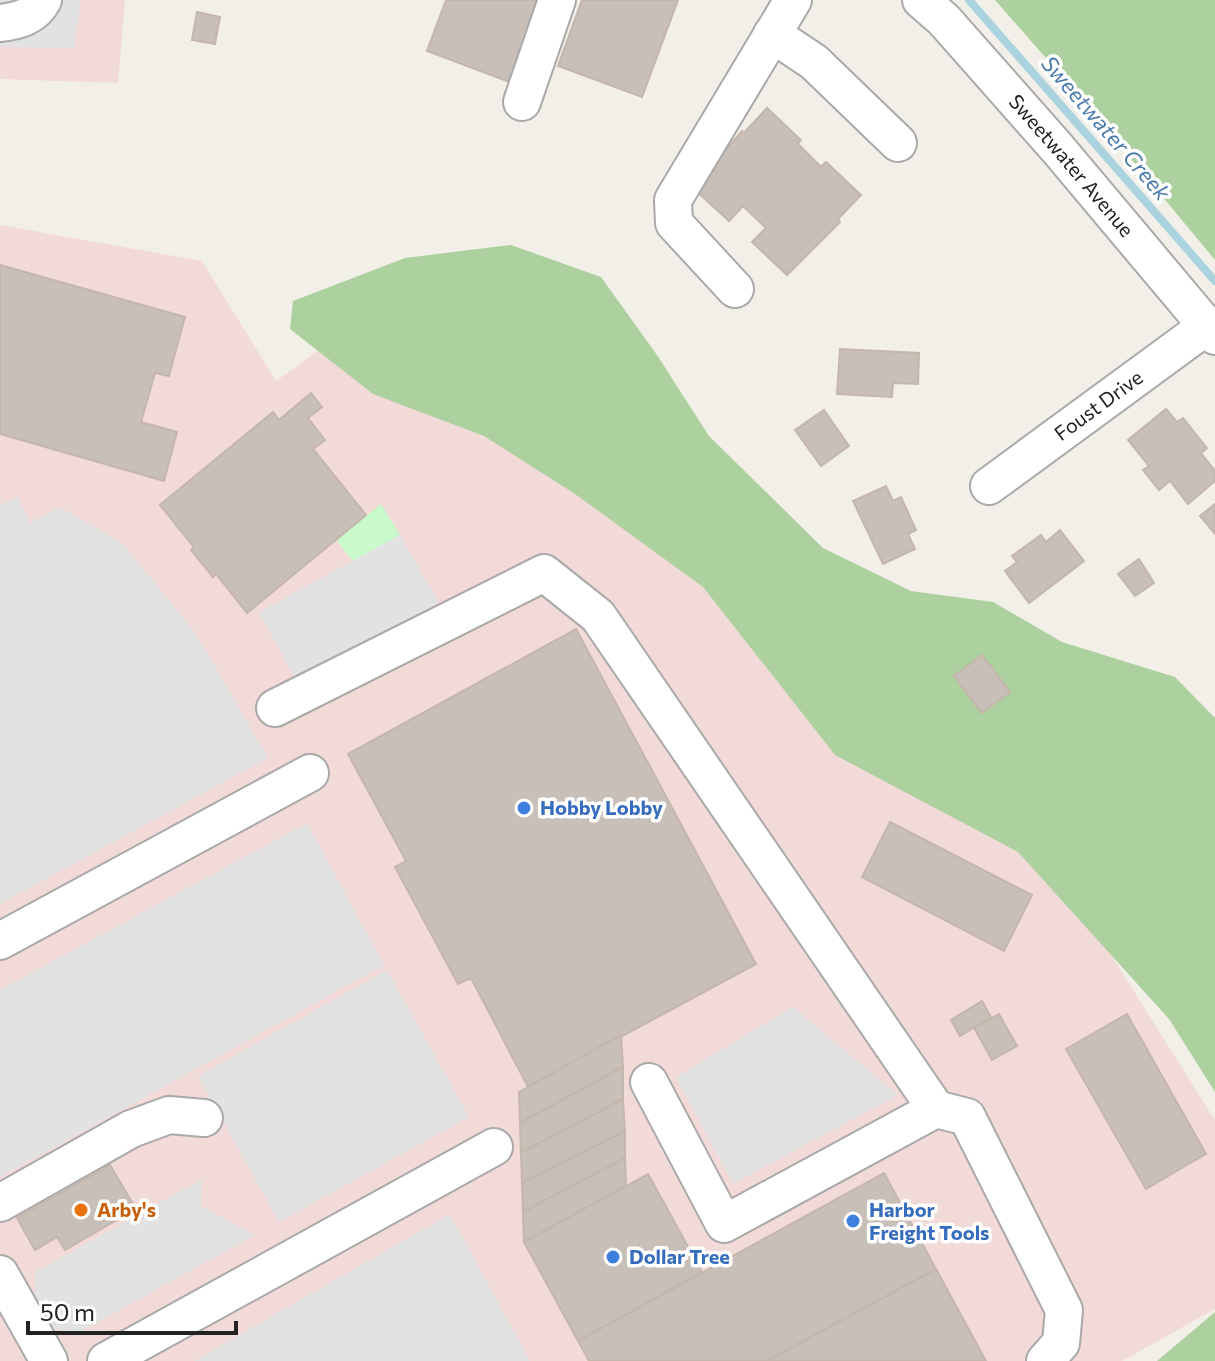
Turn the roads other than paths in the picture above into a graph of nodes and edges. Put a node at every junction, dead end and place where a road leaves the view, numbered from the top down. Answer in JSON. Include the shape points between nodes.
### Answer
{"nodes":[{"id":1,"x":43,"y":0,"type":"edge"},
{"id":2,"x":557,"y":0,"type":"edge"},
{"id":3,"x":793,"y":0,"type":"edge"},
{"id":4,"x":921,"y":0,"type":"edge"},
{"id":5,"x":0,"y":23,"type":"edge"},
{"id":6,"x":772,"y":34,"type":"junction"},
{"id":7,"x":522,"y":102,"type":"dead end"},
{"id":8,"x":898,"y":143,"type":"dead end"},
{"id":9,"x":735,"y":289,"type":"dead end"},
{"id":10,"x":1211,"y":331,"type":"edge"},
{"id":11,"x":989,"y":486,"type":"dead end"},
{"id":12,"x":275,"y":708,"type":"dead end"},
{"id":13,"x":310,"y":773,"type":"dead end"},
{"id":14,"x":0,"y":941,"type":"edge"},
{"id":15,"x":649,"y":1082,"type":"dead end"},
{"id":16,"x":936,"y":1109,"type":"junction"},
{"id":17,"x":204,"y":1118,"type":"dead end"},
{"id":18,"x":494,"y":1147,"type":"dead end"},
{"id":19,"x":0,"y":1203,"type":"edge"},
{"id":20,"x":0,"y":1274,"type":"edge"},
{"id":21,"x":49,"y":1361,"type":"edge"},
{"id":22,"x":106,"y":1361,"type":"edge"},
{"id":23,"x":1045,"y":1361,"type":"edge"}],
"edges":[{"from":1,"to":5,"type":"street","via":[[38,10],[18,21]]},
{"from":2,"to":7,"type":"street"},
{"from":3,"to":6,"type":"street"},
{"from":4,"to":10,"type":"street","name":"Sweetwater Avenue","via":[[1058,149]]},
{"from":6,"to":8,"type":"street","via":[[814,62]]},
{"from":6,"to":9,"type":"street","via":[[673,200],[674,223]]},
{"from":10,"to":11,"type":"street","name":"Foust Drive"},
{"from":12,"to":16,"type":"street","via":[[544,573],[598,616]]},
{"from":13,"to":14,"type":"street"},
{"from":15,"to":16,"type":"street","via":[[724,1224]]},
{"from":16,"to":23,"type":"street","via":[[967,1117],[1064,1310],[1061,1343]]},
{"from":17,"to":19,"type":"street","via":[[169,1115],[131,1129]]},
{"from":18,"to":22,"type":"street"},
{"from":20,"to":21,"type":"street"}]}
